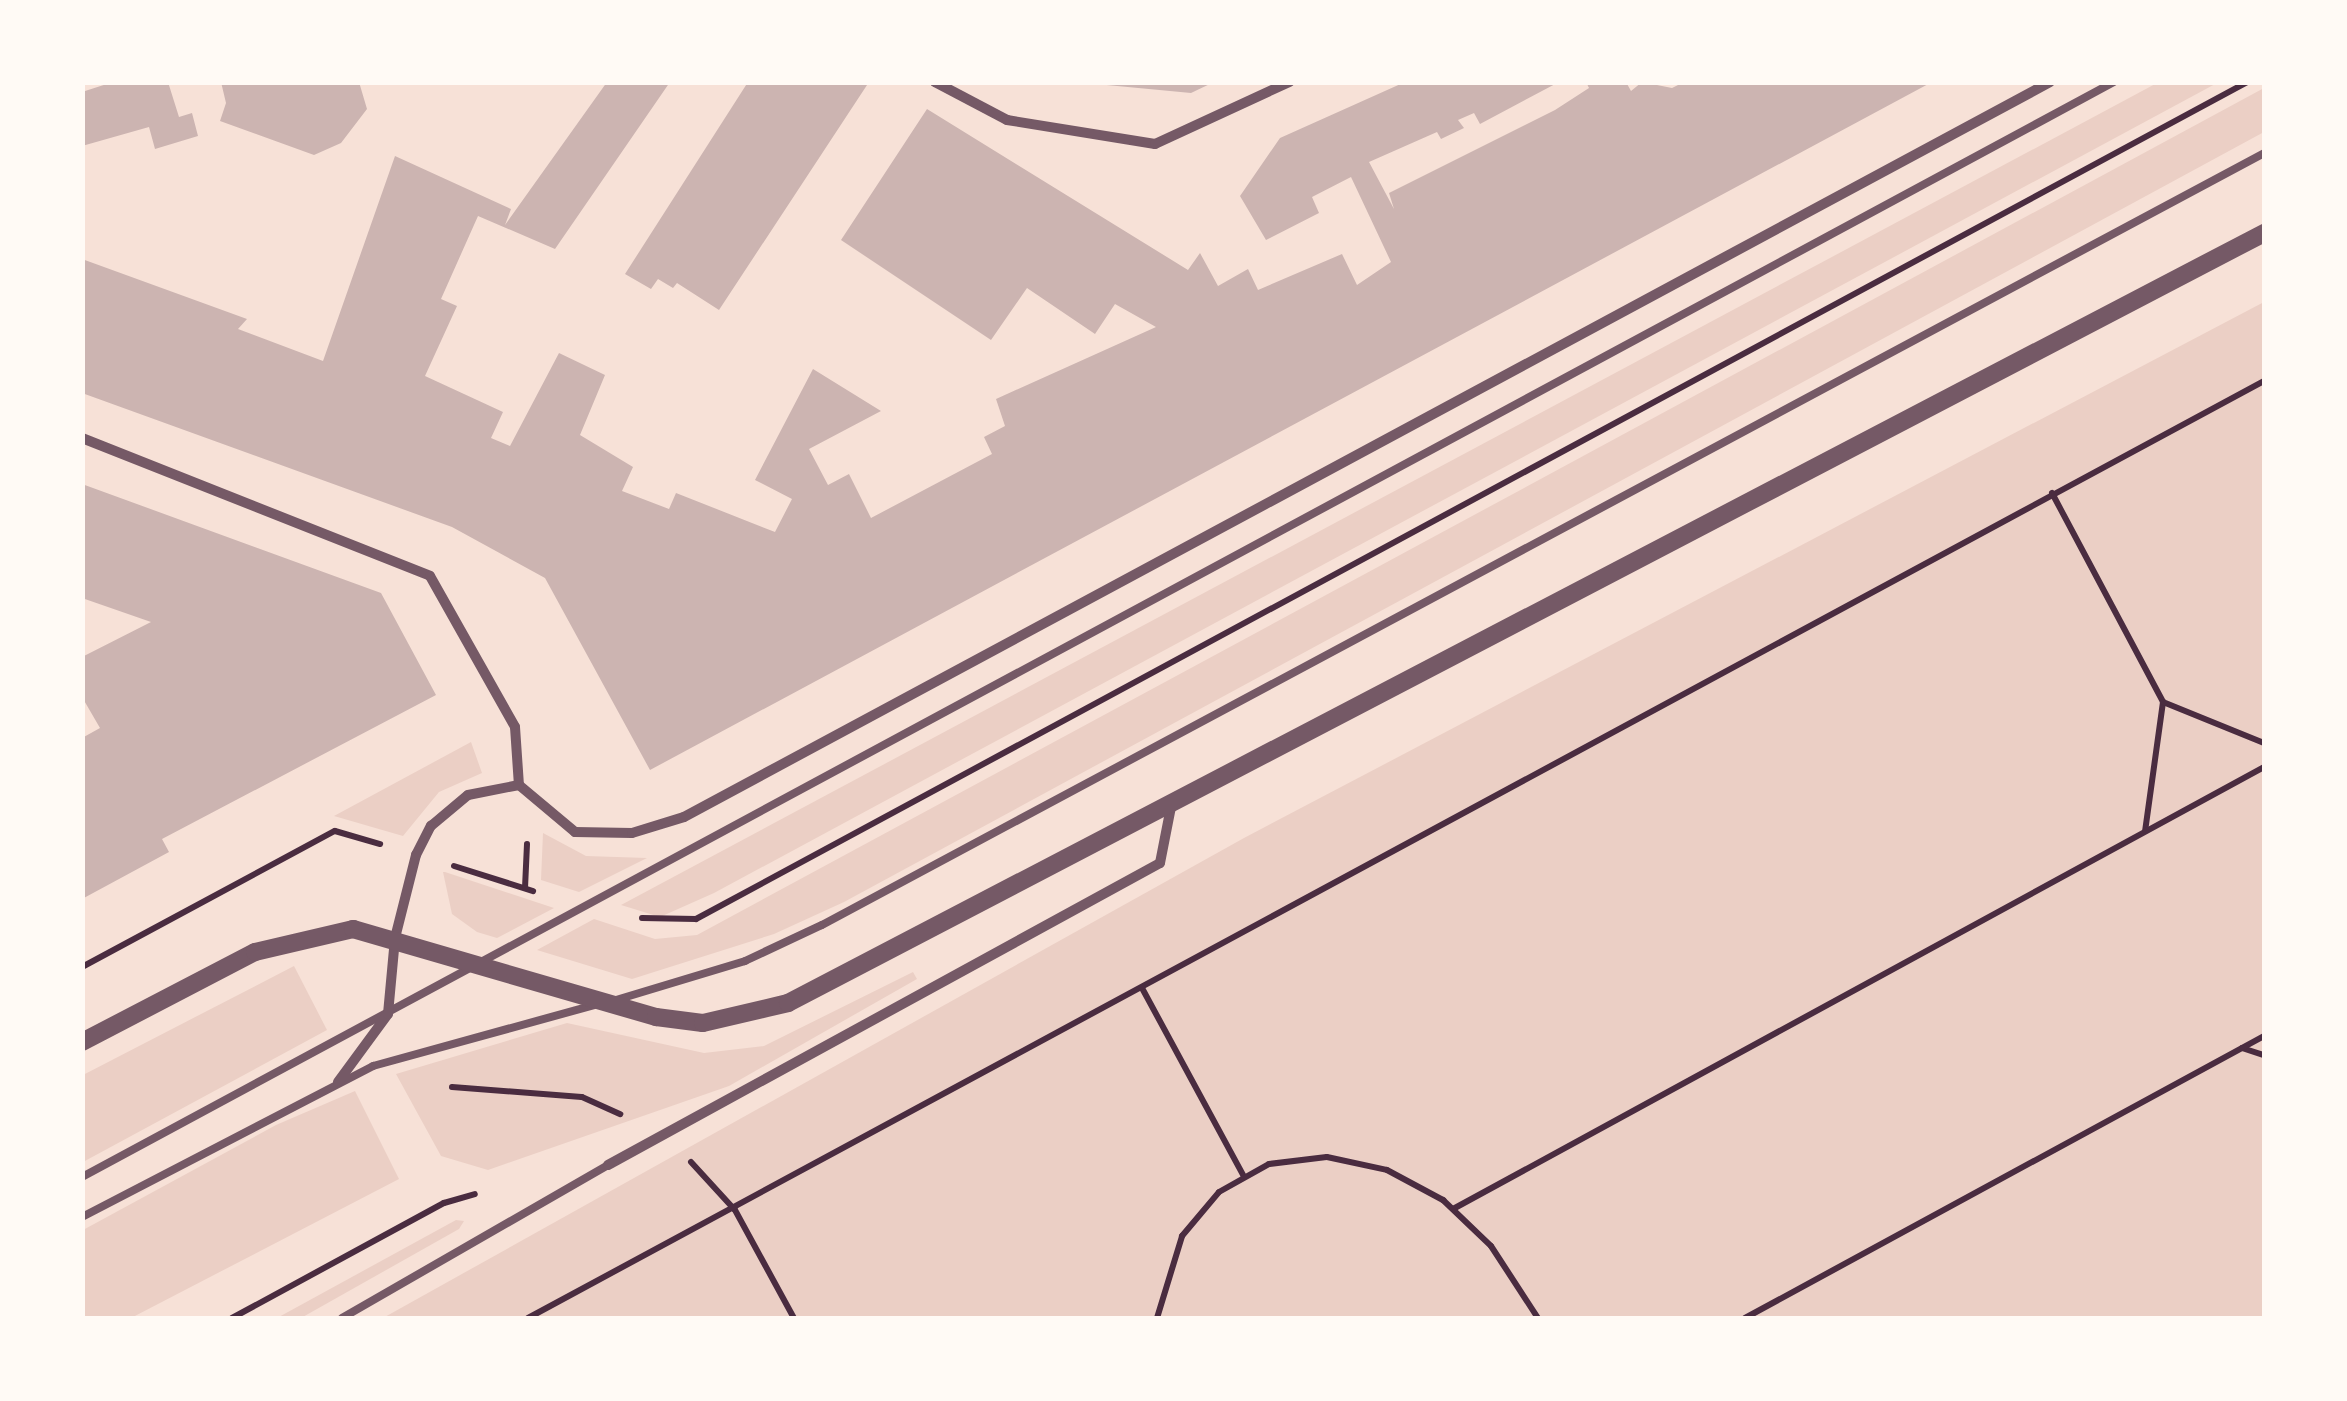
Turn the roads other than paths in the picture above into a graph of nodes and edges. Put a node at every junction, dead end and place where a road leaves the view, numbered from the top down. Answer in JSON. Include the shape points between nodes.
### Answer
{"nodes":[{"id":1,"x":935,"y":82,"type":"edge"},
{"id":2,"x":1289,"y":82,"type":"edge"},
{"id":3,"x":2050,"y":82,"type":"edge"},
{"id":4,"x":2114,"y":82,"type":"edge"},
{"id":5,"x":2264,"y":153,"type":"edge"},
{"id":6,"x":2264,"y":233,"type":"edge"},
{"id":7,"x":82,"y":438,"type":"edge"},
{"id":8,"x":519,"y":785,"type":"junction"},
{"id":9,"x":1171,"y":807,"type":"junction"},
{"id":10,"x":395,"y":938,"type":"junction"},
{"id":11,"x":483,"y":963,"type":"junction"},
{"id":12,"x":608,"y":1002,"type":"junction"},
{"id":13,"x":388,"y":1014,"type":"junction"},
{"id":14,"x":82,"y":1042,"type":"edge"},
{"id":15,"x":338,"y":1082,"type":"junction"},
{"id":16,"x":608,"y":1165,"type":"joint"},
{"id":17,"x":82,"y":1177,"type":"edge"},
{"id":18,"x":82,"y":1216,"type":"edge"},
{"id":19,"x":342,"y":1318,"type":"edge"}],
"edges":[{"from":1,"to":2,"type":"street","via":[[1008,120],[1155,144]]},
{"from":3,"to":8,"type":"street","via":[[684,817],[632,834],[575,832]]},
{"from":4,"to":11,"type":"lane"},
{"from":5,"to":12,"type":"lane","via":[[822,925],[746,961]]},
{"from":6,"to":9,"type":"street"},
{"from":7,"to":8,"type":"street","via":[[430,576],[515,727]]},
{"from":8,"to":10,"type":"street","via":[[468,794],[431,826],[416,855]]},
{"from":9,"to":12,"type":"street","via":[[788,1003],[703,1023]]},
{"from":9,"to":16,"type":"street","via":[[1160,863]]},
{"from":10,"to":11,"type":"street"},
{"from":10,"to":13,"type":"street"},
{"from":10,"to":14,"type":"street","via":[[353,929],[255,952]]},
{"from":11,"to":12,"type":"street"},
{"from":11,"to":13,"type":"lane"},
{"from":12,"to":15,"type":"lane","via":[[373,1066]]},
{"from":13,"to":15,"type":"street"},
{"from":13,"to":17,"type":"lane"},
{"from":15,"to":18,"type":"lane"},
{"from":16,"to":19,"type":"lane"}]}
